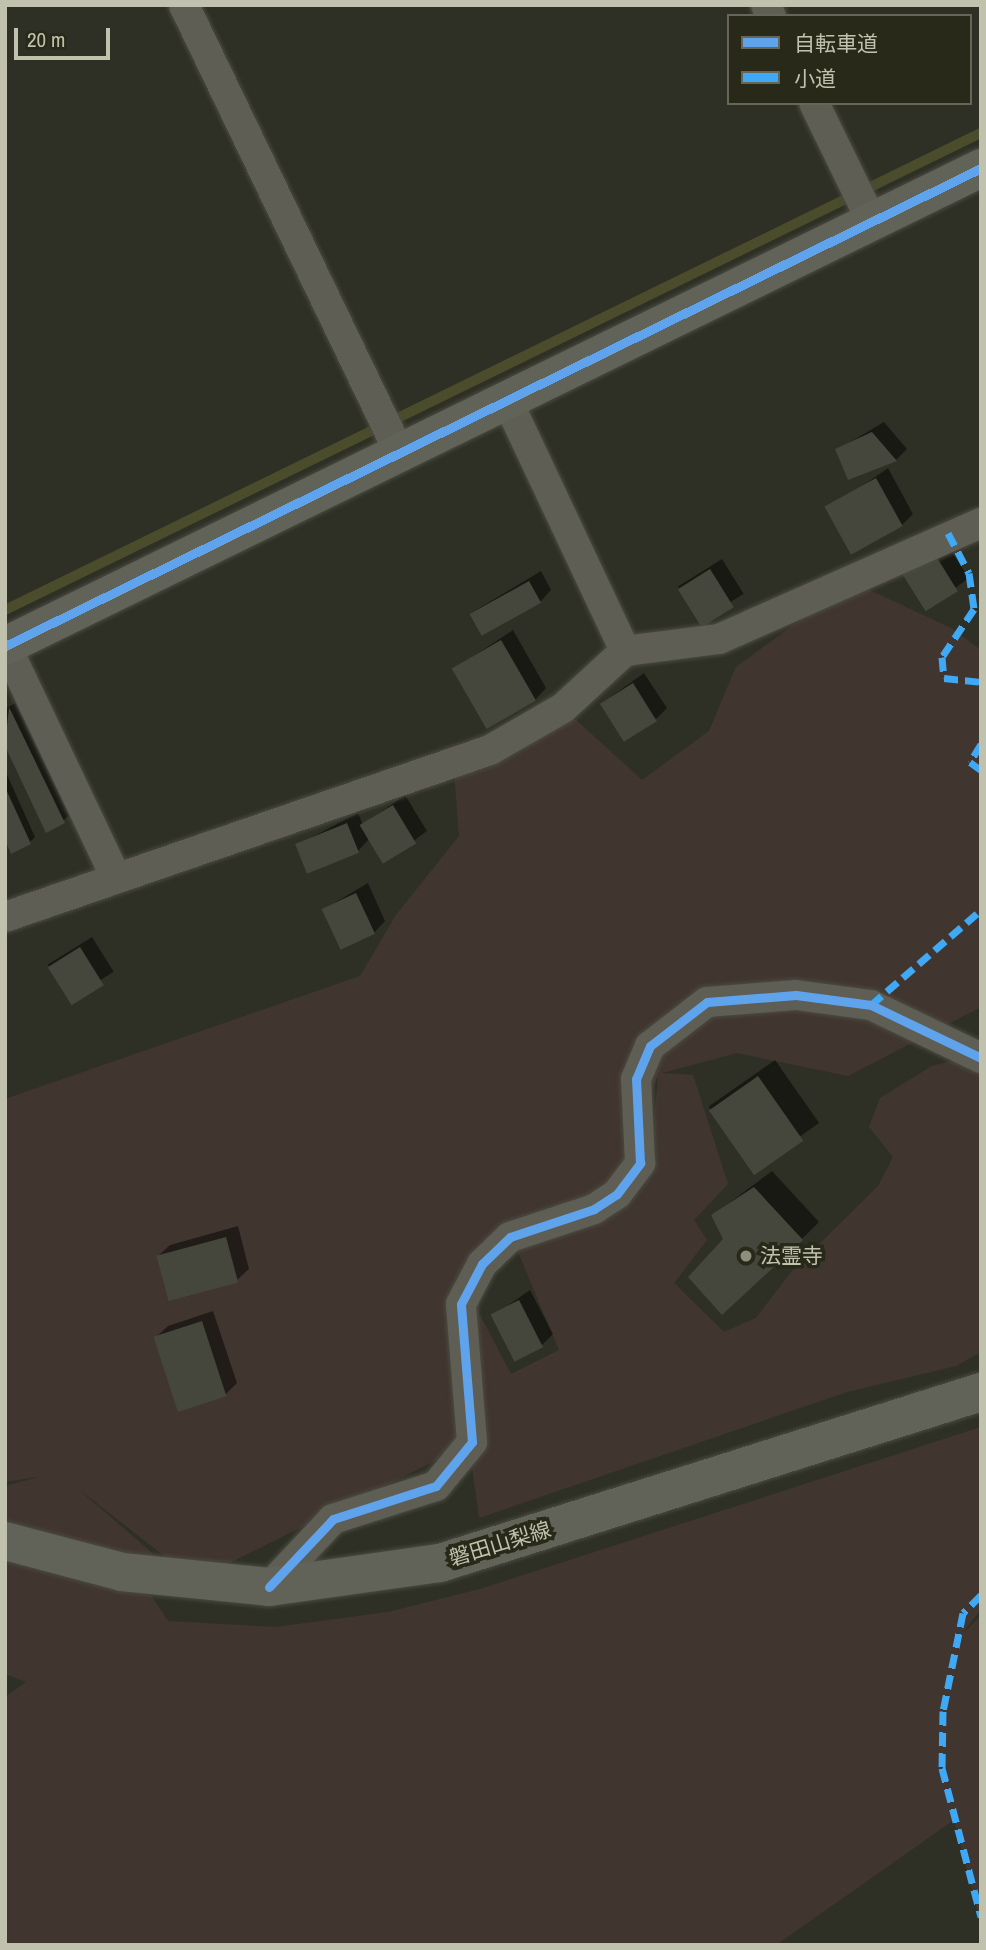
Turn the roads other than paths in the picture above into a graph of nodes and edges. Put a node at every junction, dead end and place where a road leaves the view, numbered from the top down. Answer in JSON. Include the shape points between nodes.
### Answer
{"nodes":[{"id":1,"x":184,"y":5,"type":"edge"},
{"id":2,"x":815,"y":105,"type":"edge"},
{"id":3,"x":981,"y":168,"type":"edge"},
{"id":4,"x":872,"y":222,"type":"junction"},
{"id":5,"x":507,"y":400,"type":"junction"},
{"id":6,"x":400,"y":452,"type":"junction"},
{"id":7,"x":981,"y":523,"type":"edge"},
{"id":8,"x":6,"y":646,"type":"edge"},
{"id":9,"x":625,"y":651,"type":"junction"},
{"id":10,"x":116,"y":878,"type":"junction"},
{"id":11,"x":5,"y":917,"type":"edge"},
{"id":12,"x":981,"y":1058,"type":"edge"},
{"id":13,"x":981,"y":1392,"type":"edge"},
{"id":14,"x":5,"y":1541,"type":"edge"},
{"id":15,"x":269,"y":1587,"type":"junction"}],
"edges":[{"from":1,"to":6,"type":"street"},
{"from":2,"to":4,"type":"street"},
{"from":3,"to":4,"type":"street"},
{"from":4,"to":5,"type":"street"},
{"from":5,"to":6,"type":"street"},
{"from":5,"to":9,"type":"street"},
{"from":6,"to":8,"type":"street"},
{"from":7,"to":9,"type":"street","via":[[719,639]]},
{"from":8,"to":10,"type":"street"},
{"from":9,"to":10,"type":"street","via":[[564,708],[490,750]]},
{"from":10,"to":11,"type":"street"},
{"from":12,"to":15,"type":"street","via":[[871,1005],[796,995],[707,1002],[650,1046],[636,1079],[640,1163],[617,1194],[594,1209],[510,1237],[482,1264],[461,1304],[472,1442],[436,1486],[333,1519]]},
{"from":13,"to":15,"type":"street","name":"磐田山梨線","via":[[440,1563]]},
{"from":14,"to":15,"type":"street","name":"磐田山梨線","via":[[122,1573]]}]}
